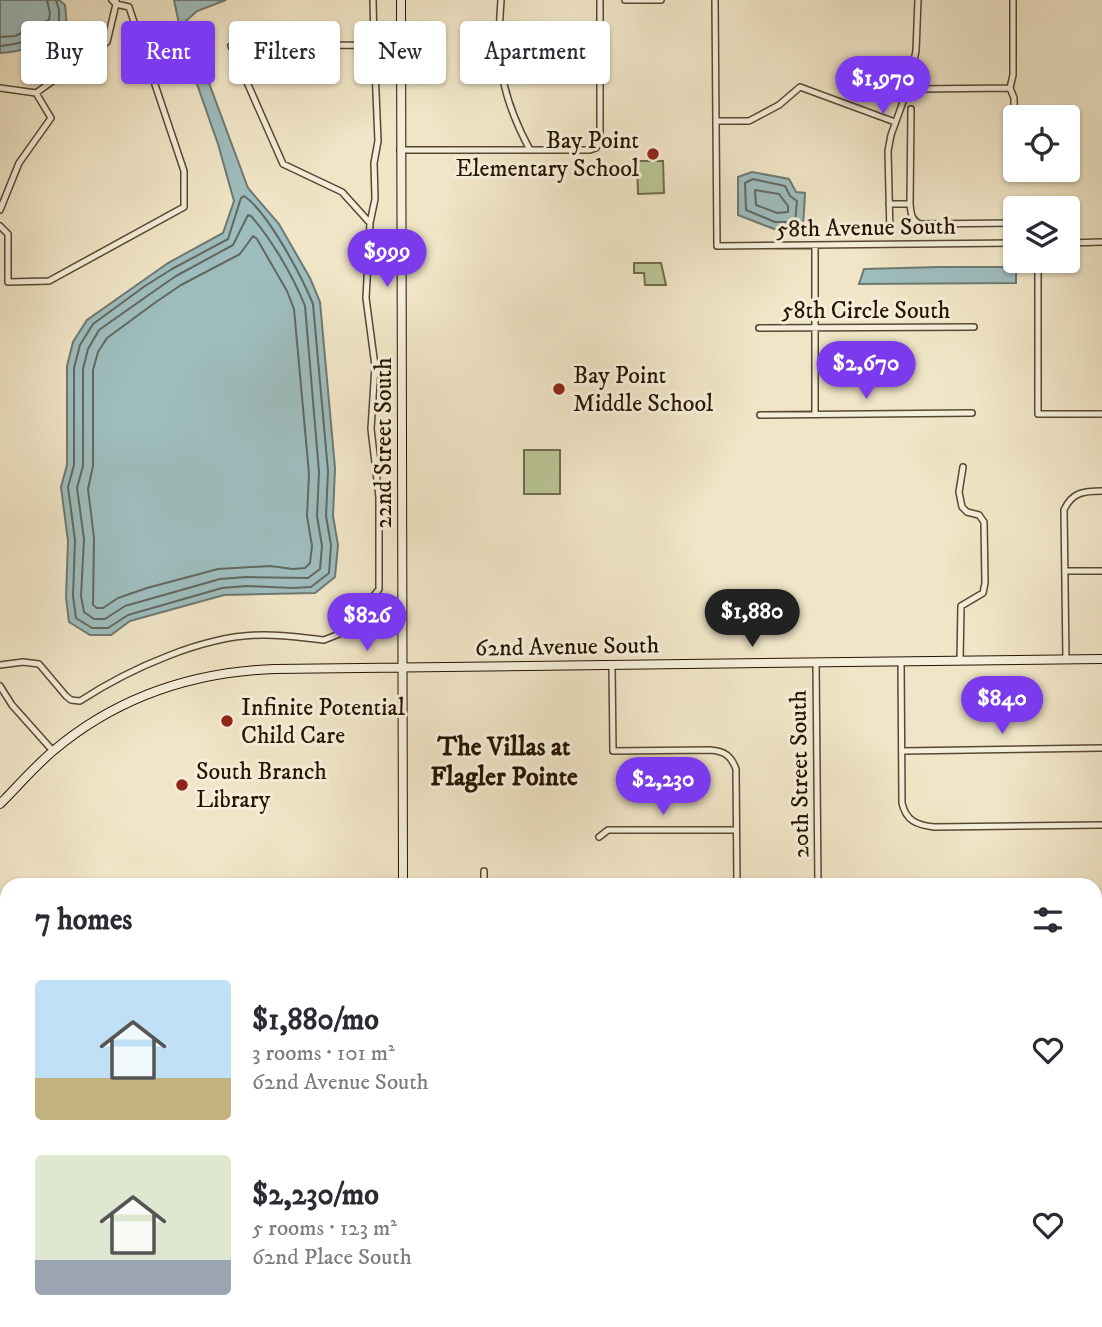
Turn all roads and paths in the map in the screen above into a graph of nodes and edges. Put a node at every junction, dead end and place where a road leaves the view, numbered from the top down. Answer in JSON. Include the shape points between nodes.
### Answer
{"nodes":[{"id":1,"x":373,"y":0,"type":"edge"},
{"id":2,"x":401,"y":0,"type":"edge"},
{"id":3,"x":501,"y":0,"type":"edge"},
{"id":4,"x":600,"y":0,"type":"edge"},
{"id":5,"x":625,"y":0,"type":"edge"},
{"id":6,"x":661,"y":0,"type":"edge"},
{"id":7,"x":715,"y":0,"type":"edge"},
{"id":8,"x":918,"y":0,"type":"edge"},
{"id":9,"x":1013,"y":0,"type":"edge"},
{"id":10,"x":115,"y":1,"type":"edge"},
{"id":11,"x":373,"y":21,"type":"edge"},
{"id":12,"x":500,"y":21,"type":"edge"},
{"id":13,"x":354,"y":46,"type":"edge"},
{"id":14,"x":376,"y":84,"type":"edge"},
{"id":15,"x":503,"y":84,"type":"edge"},
{"id":16,"x":0,"y":88,"type":"edge"},
{"id":17,"x":908,"y":88,"type":"junction"},
{"id":18,"x":1010,"y":88,"type":"junction"},
{"id":19,"x":36,"y":93,"type":"junction"},
{"id":20,"x":1014,"y":105,"type":"edge"},
{"id":21,"x":911,"y":109,"type":"dead end"},
{"id":22,"x":716,"y":121,"type":"junction"},
{"id":23,"x":895,"y":122,"type":"junction"},
{"id":24,"x":400,"y":150,"type":"junction"},
{"id":25,"x":530,"y":150,"type":"junction"},
{"id":26,"x":888,"y":204,"type":"junction"},
{"id":27,"x":910,"y":204,"type":"junction"},
{"id":28,"x":0,"y":210,"type":"edge"},
{"id":29,"x":370,"y":223,"type":"junction"},
{"id":30,"x":1003,"y":223,"type":"edge"},
{"id":31,"x":0,"y":226,"type":"edge"},
{"id":32,"x":890,"y":233,"type":"dead end"},
{"id":33,"x":1102,"y":242,"type":"edge"},
{"id":34,"x":1003,"y":243,"type":"edge"},
{"id":35,"x":1080,"y":243,"type":"edge"},
{"id":36,"x":815,"y":245,"type":"junction"},
{"id":37,"x":1038,"y":273,"type":"edge"},
{"id":38,"x":974,"y":327,"type":"dead end"},
{"id":39,"x":759,"y":328,"type":"dead end"},
{"id":40,"x":816,"y":328,"type":"junction"},
{"id":41,"x":972,"y":413,"type":"dead end"},
{"id":42,"x":815,"y":414,"type":"junction"},
{"id":43,"x":1102,"y":414,"type":"edge"},
{"id":44,"x":760,"y":415,"type":"dead end"},
{"id":45,"x":963,"y":467,"type":"dead end"},
{"id":46,"x":1102,"y":491,"type":"edge"},
{"id":47,"x":1065,"y":571,"type":"junction"},
{"id":48,"x":1102,"y":571,"type":"edge"},
{"id":49,"x":1066,"y":659,"type":"junction"},
{"id":50,"x":1102,"y":659,"type":"edge"},
{"id":51,"x":960,"y":660,"type":"junction"},
{"id":52,"x":901,"y":661,"type":"junction"},
{"id":53,"x":816,"y":662,"type":"junction"},
{"id":54,"x":0,"y":665,"type":"edge"},
{"id":55,"x":612,"y":665,"type":"junction"},
{"id":56,"x":403,"y":667,"type":"junction"},
{"id":57,"x":0,"y":685,"type":"edge"},
{"id":58,"x":1102,"y":748,"type":"edge"},
{"id":59,"x":53,"y":751,"type":"junction"},
{"id":60,"x":902,"y":751,"type":"junction"},
{"id":61,"x":0,"y":804,"type":"edge"},
{"id":62,"x":1102,"y":825,"type":"edge"},
{"id":63,"x":736,"y":830,"type":"junction"},
{"id":64,"x":598,"y":837,"type":"dead end"},
{"id":65,"x":484,"y":871,"type":"dead end"},
{"id":66,"x":403,"y":878,"type":"edge"},
{"id":67,"x":484,"y":878,"type":"edge"},
{"id":68,"x":737,"y":878,"type":"edge"},
{"id":69,"x":818,"y":878,"type":"edge"}],
"edges":[{"from":1,"to":11,"type":"street"},
{"from":2,"to":24,"type":"street","name":"22nd Street South"},
{"from":3,"to":12,"type":"street"},
{"from":4,"to":25,"type":"street","via":[[600,141],[590,150]]},
{"from":5,"to":6,"type":"street"},
{"from":7,"to":22,"type":"street"},
{"from":8,"to":17,"type":"street","via":[[916,51]]},
{"from":9,"to":18,"type":"street"},
{"from":10,"to":19,"type":"street","via":[[107,42]]},
{"from":10,"to":31,"type":"street","via":[[129,7],[133,17],[184,171],[184,208],[49,281],[8,282],[8,234]]},
{"from":13,"to":29,"type":"street","via":[[230,46],[283,164],[342,192]]},
{"from":14,"to":29,"type":"street","via":[[378,141]]},
{"from":15,"to":25,"type":"street","via":[[508,106]]},
{"from":16,"to":19,"type":"street"},
{"from":17,"to":18,"type":"street"},
{"from":17,"to":23,"type":"street"},
{"from":18,"to":20,"type":"street"},
{"from":19,"to":28,"type":"street","via":[[51,118],[19,163]]},
{"from":21,"to":27,"type":"street"},
{"from":22,"to":23,"type":"street","via":[[749,121],[800,87]]},
{"from":22,"to":36,"type":"street","name":"58th Avenue South","via":[[717,246]]},
{"from":23,"to":26,"type":"street","via":[[888,151]]},
{"from":24,"to":25,"type":"street"},
{"from":24,"to":56,"type":"street","name":"22nd Street South"},
{"from":26,"to":27,"type":"street"},
{"from":26,"to":32,"type":"street"},
{"from":27,"to":30,"type":"street","via":[[911,216],[920,223]]},
{"from":29,"to":54,"type":"street","via":[[366,298],[375,366],[371,429],[379,496],[379,589],[357,618],[324,640],[263,635],[210,643],[121,677],[80,701],[66,696],[39,664]]},
{"from":33,"to":35,"type":"street"},
{"from":34,"to":36,"type":"street","name":"58th Avenue South"},
{"from":36,"to":40,"type":"street"},
{"from":37,"to":43,"type":"street","via":[[1038,414]]},
{"from":38,"to":40,"type":"street","name":"58th Circle South"},
{"from":39,"to":40,"type":"street","name":"58th Circle South"},
{"from":40,"to":42,"type":"street"},
{"from":41,"to":42,"type":"street"},
{"from":42,"to":44,"type":"street"},
{"from":45,"to":51,"type":"street","via":[[961,507],[979,514],[984,522],[985,583],[983,593],[961,606]]},
{"from":46,"to":47,"type":"street","via":[[1085,491],[1068,501],[1064,510]]},
{"from":47,"to":48,"type":"street"},
{"from":47,"to":49,"type":"street"},
{"from":49,"to":50,"type":"street","name":"62nd Avenue South"},
{"from":49,"to":51,"type":"street","name":"62nd Avenue South"},
{"from":51,"to":52,"type":"street","name":"62nd Avenue South"},
{"from":52,"to":53,"type":"street","name":"62nd Avenue South"},
{"from":52,"to":60,"type":"street"},
{"from":53,"to":55,"type":"street","name":"62nd Avenue South"},
{"from":53,"to":69,"type":"street","name":"20th Street South"},
{"from":55,"to":56,"type":"street","name":"62nd Avenue South"},
{"from":55,"to":63,"type":"street","via":[[613,751],[723,751],[736,769]]},
{"from":56,"to":59,"type":"street","name":"62nd Avenue South","via":[[245,670],[188,680],[113,710]]},
{"from":56,"to":66,"type":"street","name":"22nd Street South"},
{"from":57,"to":59,"type":"street"},
{"from":58,"to":60,"type":"street"},
{"from":59,"to":61,"type":"street","name":"62nd Avenue South"},
{"from":60,"to":62,"type":"street","via":[[904,812],[919,825]]},
{"from":63,"to":64,"type":"street","via":[[608,830]]},
{"from":63,"to":68,"type":"street"},
{"from":65,"to":67,"type":"street"}]}
